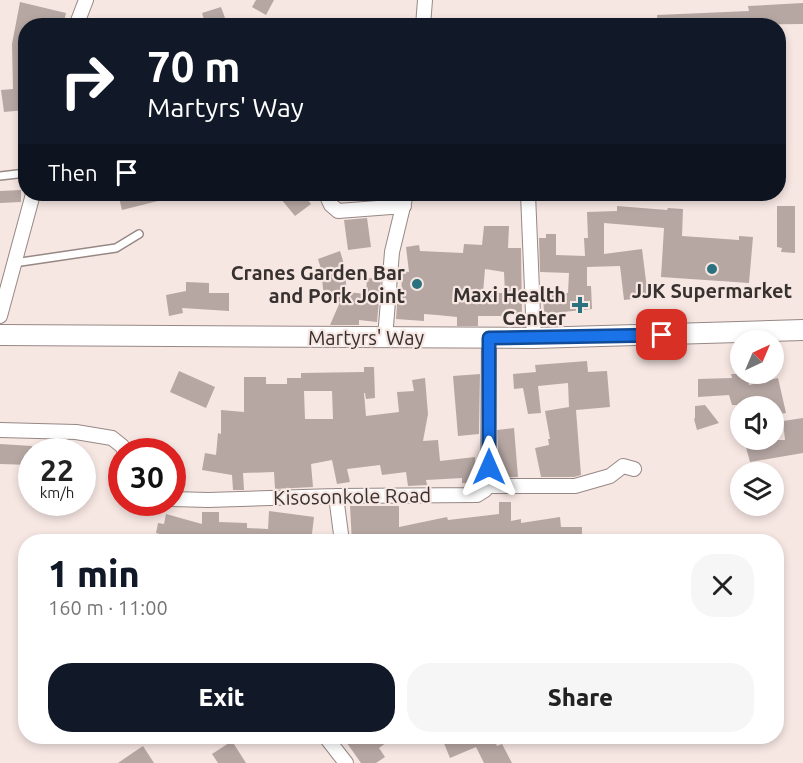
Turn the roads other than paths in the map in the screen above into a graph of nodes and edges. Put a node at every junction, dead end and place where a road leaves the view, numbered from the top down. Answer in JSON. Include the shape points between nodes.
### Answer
{"nodes":[{"id":1,"x":86,"y":0,"type":"edge"},
{"id":2,"x":425,"y":0,"type":"edge"},
{"id":3,"x":79,"y":18,"type":"edge"},
{"id":4,"x":424,"y":18,"type":"edge"},
{"id":5,"x":18,"y":175,"type":"edge"},
{"id":6,"x":0,"y":176,"type":"edge"},
{"id":7,"x":31,"y":201,"type":"edge"},
{"id":8,"x":329,"y":201,"type":"edge"},
{"id":9,"x":399,"y":201,"type":"edge"},
{"id":10,"x":405,"y":201,"type":"edge"},
{"id":11,"x":528,"y":201,"type":"edge"},
{"id":12,"x":138,"y":234,"type":"dead end"},
{"id":13,"x":14,"y":263,"type":"junction"},
{"id":14,"x":0,"y":316,"type":"edge"},
{"id":15,"x":803,"y":330,"type":"edge"},
{"id":16,"x":0,"y":334,"type":"edge"},
{"id":17,"x":385,"y":338,"type":"junction"},
{"id":18,"x":489,"y":338,"type":"junction"},
{"id":19,"x":534,"y":338,"type":"junction"},
{"id":20,"x":0,"y":430,"type":"edge"},
{"id":21,"x":111,"y":438,"type":"edge"},
{"id":22,"x":634,"y":469,"type":"dead end"},
{"id":23,"x":488,"y":486,"type":"junction"},
{"id":24,"x":336,"y":496,"type":"junction"},
{"id":25,"x":186,"y":499,"type":"edge"},
{"id":26,"x":341,"y":534,"type":"edge"},
{"id":27,"x":332,"y":744,"type":"edge"},
{"id":28,"x":346,"y":763,"type":"edge"}],
"edges":[{"from":1,"to":3,"type":"street"},
{"from":2,"to":4,"type":"street"},
{"from":5,"to":6,"type":"lane"},
{"from":7,"to":13,"type":"street"},
{"from":8,"to":9,"type":"street","via":[[338,211]]},
{"from":10,"to":17,"type":"street","via":[[392,252]]},
{"from":11,"to":19,"type":"street"},
{"from":12,"to":13,"type":"lane","via":[[116,249]]},
{"from":13,"to":14,"type":"street"},
{"from":15,"to":19,"type":"main road","name":"Martyrs' Way"},
{"from":16,"to":17,"type":"main road","name":"Martyrs' Way"},
{"from":17,"to":18,"type":"main road","name":"Martyrs' Way"},
{"from":18,"to":19,"type":"main road","name":"Martyrs' Way"},
{"from":18,"to":23,"type":"street"},
{"from":20,"to":21,"type":"street","via":[[76,432]]},
{"from":22,"to":23,"type":"street","name":"Kisosonkole Road","via":[[623,466],[610,476],[575,486]]},
{"from":23,"to":24,"type":"street","name":"Kisosonkole Road","via":[[477,495]]},
{"from":24,"to":25,"type":"street","name":"Kisosonkole Road"},
{"from":24,"to":26,"type":"street"},
{"from":27,"to":28,"type":"street"}]}
